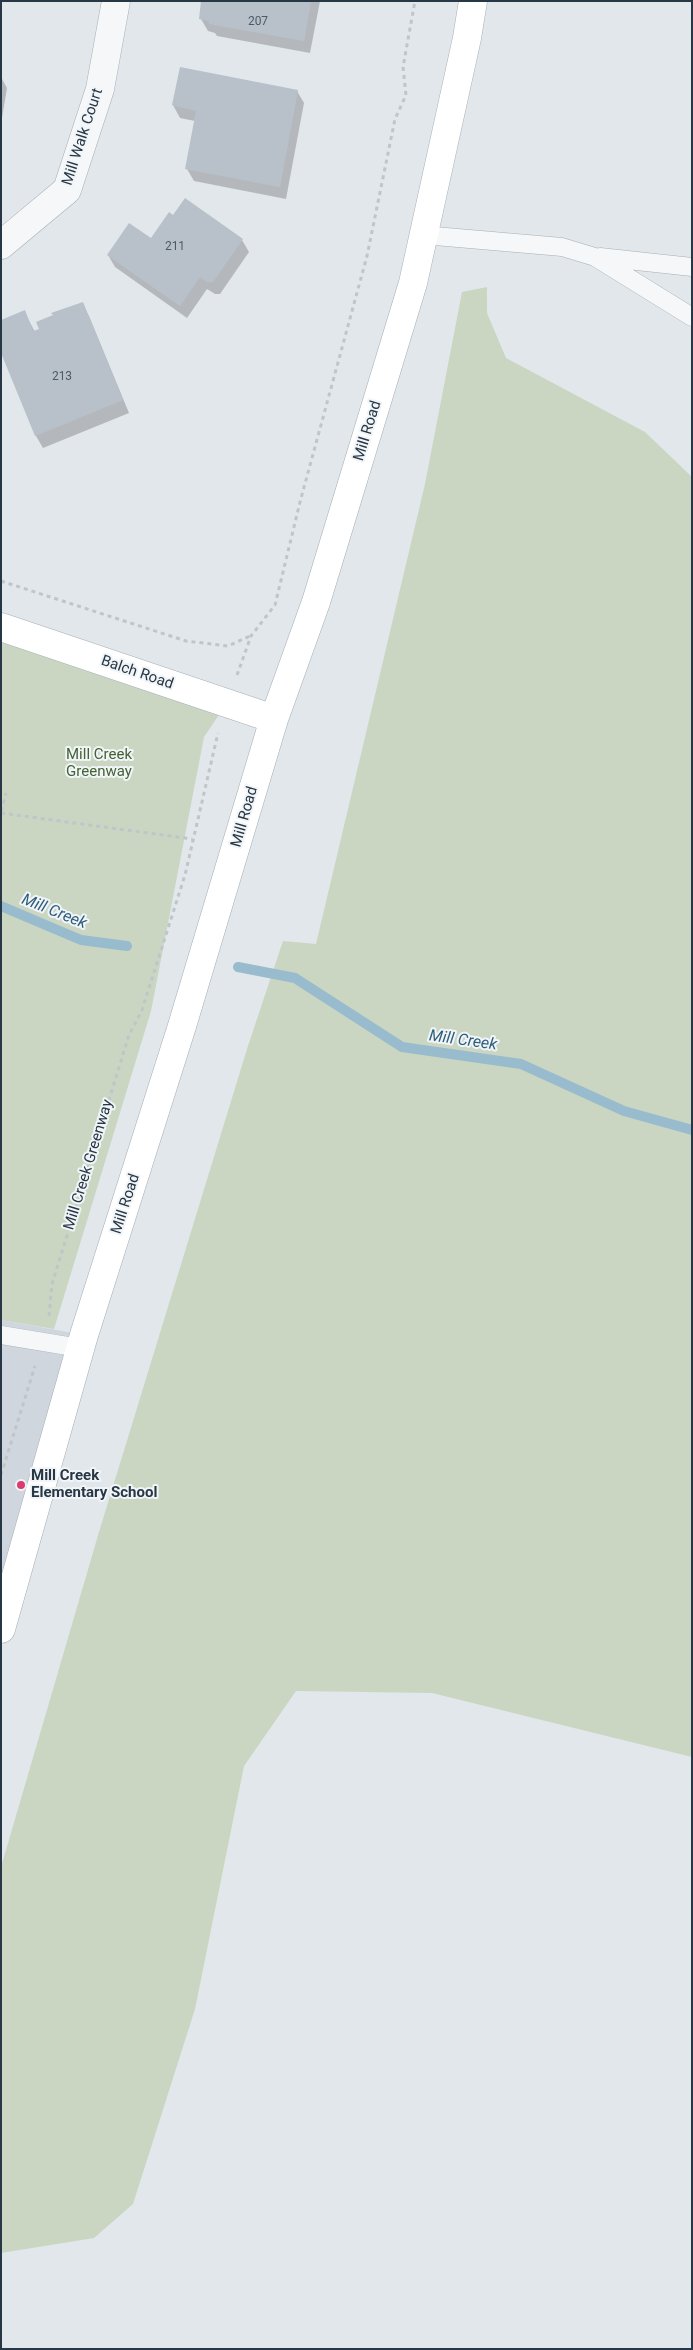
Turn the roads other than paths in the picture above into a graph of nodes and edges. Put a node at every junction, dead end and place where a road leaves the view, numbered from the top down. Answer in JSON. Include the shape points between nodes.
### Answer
{"nodes":[{"id":1,"x":116,"y":1,"type":"edge"},
{"id":2,"x":473,"y":1,"type":"edge"},
{"id":3,"x":423,"y":235,"type":"junction"},
{"id":4,"x":1,"y":245,"type":"edge"},
{"id":5,"x":594,"y":257,"type":"junction"},
{"id":6,"x":692,"y":266,"type":"edge"},
{"id":7,"x":692,"y":317,"type":"edge"},
{"id":8,"x":1,"y":628,"type":"edge"},
{"id":9,"x":274,"y":719,"type":"junction"},
{"id":10,"x":1,"y":1335,"type":"edge"},
{"id":11,"x":80,"y":1348,"type":"junction"},
{"id":12,"x":1,"y":1630,"type":"edge"}],
"edges":[{"from":1,"to":4,"type":"street","name":"Mill Walk Court","via":[[100,90],[67,190]]},
{"from":2,"to":3,"type":"street","name":"Mill Road"},
{"from":3,"to":5,"type":"lane","via":[[562,247]]},
{"from":3,"to":9,"type":"street","name":"Mill Road","via":[[410,292],[316,602]]},
{"from":5,"to":6,"type":"lane"},
{"from":5,"to":7,"type":"lane"},
{"from":8,"to":9,"type":"street","name":"Balch Road"},
{"from":9,"to":11,"type":"street","name":"Mill Road","via":[[188,1007]]},
{"from":10,"to":11,"type":"lane"},
{"from":11,"to":12,"type":"street","name":"Mill Road"}]}
